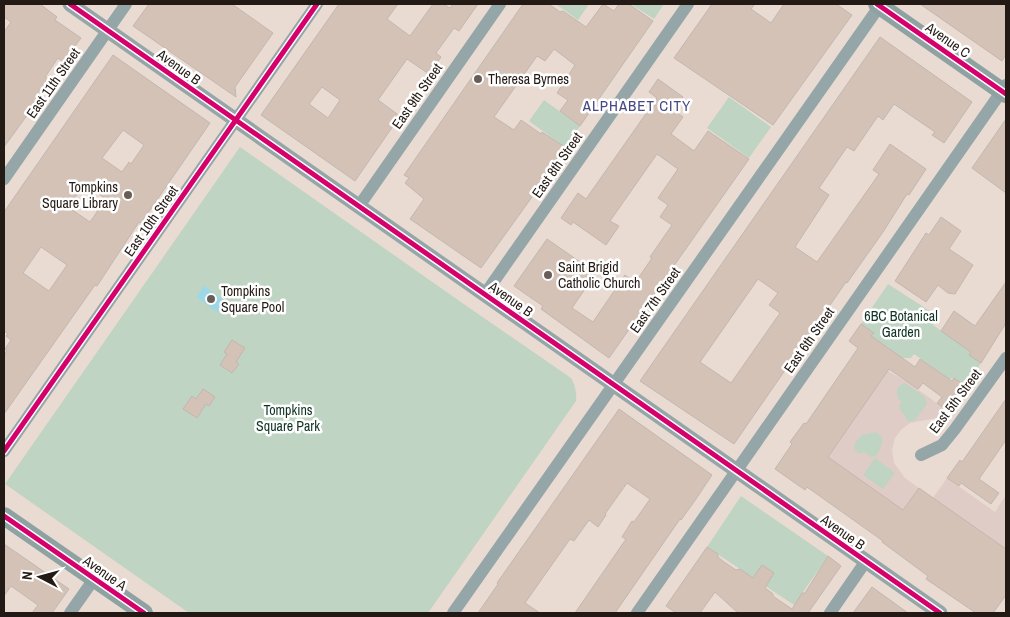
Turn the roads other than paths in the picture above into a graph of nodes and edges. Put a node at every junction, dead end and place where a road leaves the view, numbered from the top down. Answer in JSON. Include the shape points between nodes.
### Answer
{"nodes":[{"id":1,"x":70,"y":4,"type":"edge"},
{"id":2,"x":126,"y":4,"type":"edge"},
{"id":3,"x":317,"y":4,"type":"edge"},
{"id":4,"x":500,"y":4,"type":"edge"},
{"id":5,"x":688,"y":4,"type":"edge"},
{"id":6,"x":879,"y":4,"type":"edge"},
{"id":7,"x":108,"y":30,"type":"junction"},
{"id":8,"x":1005,"y":90,"type":"edge"},
{"id":9,"x":235,"y":120,"type":"junction"},
{"id":10,"x":4,"y":179,"type":"edge"},
{"id":11,"x":359,"y":206,"type":"junction"},
{"id":12,"x":485,"y":294,"type":"junction"},
{"id":13,"x":1006,"y":358,"type":"edge"},
{"id":14,"x":614,"y":384,"type":"junction"},
{"id":15,"x":4,"y":451,"type":"edge"},
{"id":16,"x":921,"y":455,"type":"dead end"},
{"id":17,"x":736,"y":471,"type":"junction"},
{"id":18,"x":4,"y":516,"type":"edge"},
{"id":19,"x":866,"y":562,"type":"junction"},
{"id":20,"x":94,"y":579,"type":"junction"},
{"id":21,"x":70,"y":613,"type":"edge"},
{"id":22,"x":144,"y":613,"type":"edge"},
{"id":23,"x":452,"y":613,"type":"edge"},
{"id":24,"x":637,"y":613,"type":"edge"},
{"id":25,"x":830,"y":613,"type":"edge"},
{"id":26,"x":940,"y":613,"type":"edge"}],
"edges":[{"from":1,"to":7,"type":"street","name":"Avenue B"},
{"from":2,"to":7,"type":"street","name":"East 11th Street"},
{"from":3,"to":9,"type":"street","name":"East 10th Street"},
{"from":4,"to":11,"type":"street","name":"East 9th Street"},
{"from":5,"to":12,"type":"street","name":"East 8th Street"},
{"from":6,"to":8,"type":"main road","name":"Avenue C"},
{"from":6,"to":14,"type":"street","name":"East 7th Street"},
{"from":7,"to":9,"type":"street","name":"Avenue B"},
{"from":7,"to":10,"type":"street","name":"East 11th Street"},
{"from":8,"to":17,"type":"street","name":"East 6th Street"},
{"from":9,"to":11,"type":"street","name":"Avenue B"},
{"from":9,"to":15,"type":"street","name":"East 10th Street"},
{"from":11,"to":12,"type":"street","name":"Avenue B"},
{"from":12,"to":14,"type":"street","name":"Avenue B"},
{"from":13,"to":16,"type":"street","name":"East 5th Street","via":[[942,445]]},
{"from":14,"to":17,"type":"street","name":"Avenue B"},
{"from":14,"to":23,"type":"street","name":"East 7th Street"},
{"from":17,"to":19,"type":"street","name":"Avenue B"},
{"from":17,"to":24,"type":"street","name":"East 6th Street"},
{"from":18,"to":20,"type":"main road","name":"Avenue A"},
{"from":19,"to":25,"type":"street"},
{"from":19,"to":26,"type":"street","name":"Avenue B"},
{"from":20,"to":21,"type":"street"},
{"from":20,"to":22,"type":"main road","name":"Avenue A"}]}
